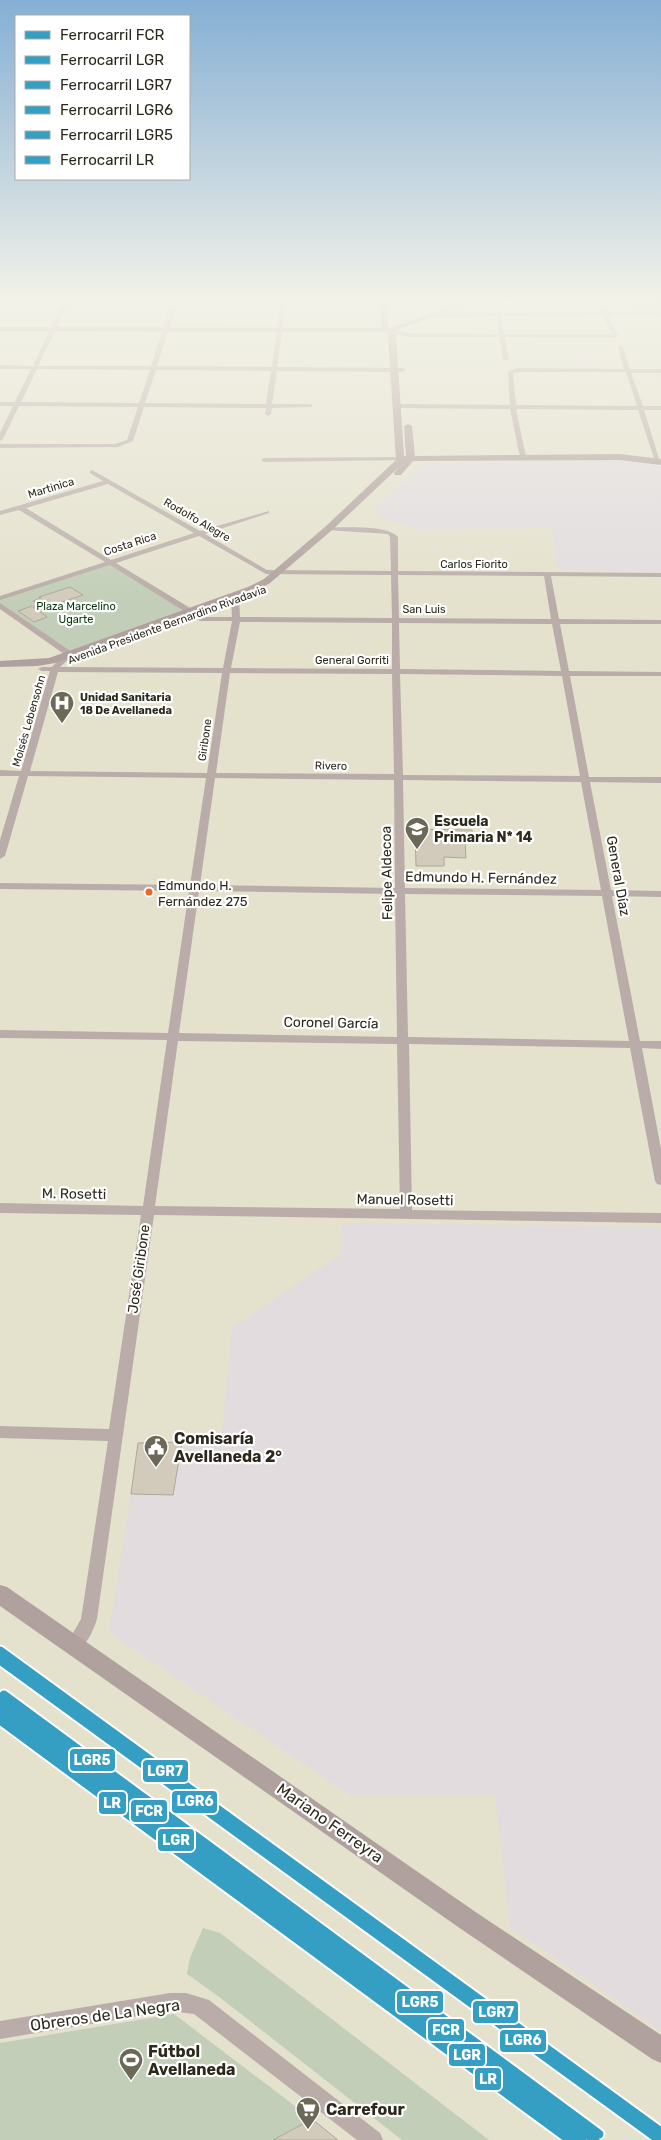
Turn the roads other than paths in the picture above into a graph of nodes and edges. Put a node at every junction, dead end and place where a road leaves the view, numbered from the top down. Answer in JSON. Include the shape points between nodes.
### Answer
{"nodes":[{"id":1,"x":0,"y":404,"type":"edge"},
{"id":2,"x":16,"y":404,"type":"junction"},
{"id":3,"x":403,"y":404,"type":"junction"},
{"id":4,"x":514,"y":404,"type":"edge"},
{"id":5,"x":639,"y":404,"type":"edge"},
{"id":6,"x":142,"y":405,"type":"junction"},
{"id":7,"x":268,"y":406,"type":"junction"},
{"id":8,"x":310,"y":406,"type":"dead end"},
{"id":9,"x":514,"y":407,"type":"junction"},
{"id":10,"x":640,"y":408,"type":"junction"},
{"id":11,"x":661,"y":408,"type":"edge"},
{"id":12,"x":268,"y":414,"type":"dead end"},
{"id":13,"x":0,"y":439,"type":"edge"},
{"id":14,"x":0,"y":446,"type":"edge"},
{"id":15,"x":523,"y":457,"type":"junction"},
{"id":16,"x":659,"y":458,"type":"edge"},
{"id":17,"x":400,"y":459,"type":"junction"},
{"id":18,"x":411,"y":459,"type":"junction"},
{"id":19,"x":264,"y":460,"type":"dead end"},
{"id":20,"x":92,"y":472,"type":"dead end"},
{"id":21,"x":107,"y":482,"type":"junction"},
{"id":22,"x":20,"y":507,"type":"junction"},
{"id":23,"x":267,"y":512,"type":"dead end"},
{"id":24,"x":0,"y":513,"type":"edge"},
{"id":25,"x":328,"y":530,"type":"junction"},
{"id":26,"x":339,"y":531,"type":"junction"},
{"id":27,"x":198,"y":534,"type":"junction"},
{"id":28,"x":108,"y":563,"type":"junction"},
{"id":29,"x":277,"y":573,"type":"junction"},
{"id":30,"x":288,"y":574,"type":"junction"},
{"id":31,"x":393,"y":574,"type":"junction"},
{"id":32,"x":547,"y":575,"type":"junction"},
{"id":33,"x":661,"y":575,"type":"edge"},
{"id":34,"x":0,"y":598,"type":"edge"},
{"id":35,"x":235,"y":599,"type":"junction"},
{"id":36,"x":0,"y":605,"type":"edge"},
{"id":37,"x":192,"y":614,"type":"junction"},
{"id":38,"x":236,"y":620,"type":"junction"},
{"id":39,"x":396,"y":620,"type":"junction"},
{"id":40,"x":556,"y":621,"type":"junction"},
{"id":41,"x":661,"y":622,"type":"edge"},
{"id":42,"x":69,"y":654,"type":"junction"},
{"id":43,"x":0,"y":664,"type":"edge"},
{"id":44,"x":55,"y":668,"type":"junction"},
{"id":45,"x":0,"y":669,"type":"edge"},
{"id":46,"x":226,"y":671,"type":"junction"},
{"id":47,"x":395,"y":671,"type":"junction"},
{"id":48,"x":566,"y":673,"type":"junction"},
{"id":49,"x":661,"y":674,"type":"edge"},
{"id":50,"x":0,"y":773,"type":"edge"},
{"id":51,"x":26,"y":774,"type":"junction"},
{"id":52,"x":211,"y":776,"type":"junction"},
{"id":53,"x":399,"y":778,"type":"junction"},
{"id":54,"x":586,"y":780,"type":"junction"},
{"id":55,"x":661,"y":780,"type":"edge"},
{"id":56,"x":0,"y":856,"type":"edge"},
{"id":57,"x":0,"y":886,"type":"edge"},
{"id":58,"x":194,"y":888,"type":"junction"},
{"id":59,"x":401,"y":891,"type":"junction"},
{"id":60,"x":607,"y":893,"type":"junction"},
{"id":61,"x":661,"y":894,"type":"edge"},
{"id":62,"x":0,"y":1034,"type":"edge"},
{"id":63,"x":175,"y":1036,"type":"junction"},
{"id":64,"x":403,"y":1040,"type":"junction"},
{"id":65,"x":635,"y":1045,"type":"junction"},
{"id":66,"x":661,"y":1045,"type":"edge"},
{"id":67,"x":661,"y":1181,"type":"edge"},
{"id":68,"x":0,"y":1208,"type":"edge"},
{"id":69,"x":148,"y":1211,"type":"junction"},
{"id":70,"x":406,"y":1215,"type":"junction"},
{"id":71,"x":661,"y":1218,"type":"edge"},
{"id":72,"x":0,"y":1432,"type":"edge"},
{"id":73,"x":115,"y":1435,"type":"junction"},
{"id":74,"x":0,"y":1594,"type":"edge"},
{"id":75,"x":74,"y":1645,"type":"junction"},
{"id":76,"x":0,"y":2030,"type":"edge"},
{"id":77,"x":661,"y":2050,"type":"edge"},
{"id":78,"x":373,"y":2140,"type":"edge"}],
"edges":[{"from":1,"to":2,"type":"street"},
{"from":2,"to":6,"type":"street"},
{"from":2,"to":13,"type":"street"},
{"from":3,"to":9,"type":"street"},
{"from":3,"to":17,"type":"main road"},
{"from":3,"to":18,"type":"main road"},
{"from":4,"to":9,"type":"street"},
{"from":5,"to":10,"type":"street"},
{"from":6,"to":7,"type":"street"},
{"from":6,"to":14,"type":"street","via":[[130,442],[126,444]]},
{"from":7,"to":8,"type":"street"},
{"from":7,"to":12,"type":"street"},
{"from":9,"to":10,"type":"street"},
{"from":9,"to":15,"type":"street"},
{"from":10,"to":11,"type":"street"},
{"from":10,"to":16,"type":"street"},
{"from":15,"to":16,"type":"main road"},
{"from":15,"to":18,"type":"main road"},
{"from":17,"to":18,"type":"main road"},
{"from":17,"to":19,"type":"street"},
{"from":17,"to":25,"type":"main road","name":"Avenida Presidente Bernardino Rivadavia"},
{"from":18,"to":26,"type":"main road","name":"Avenida Presidente Bernardino Rivadavia"},
{"from":20,"to":21,"type":"street","name":"Rodolfo Alegre"},
{"from":21,"to":22,"type":"street","name":"Martinica"},
{"from":21,"to":27,"type":"street","name":"Rodolfo Alegre"},
{"from":22,"to":24,"type":"street","name":"Martinica"},
{"from":22,"to":28,"type":"street"},
{"from":23,"to":27,"type":"street","name":"Costa Rica"},
{"from":25,"to":26,"type":"street"},
{"from":25,"to":29,"type":"main road","name":"Avenida Presidente Bernardino Rivadavia"},
{"from":26,"to":30,"type":"main road","name":"Avenida Presidente Bernardino Rivadavia"},
{"from":26,"to":31,"type":"street","name":"Felipe Aldecoa","via":[[390,533],[394,537]]},
{"from":27,"to":28,"type":"street","name":"Costa Rica"},
{"from":27,"to":29,"type":"street","name":"Rodolfo Alegre","via":[[261,571]]},
{"from":28,"to":34,"type":"street","name":"Costa Rica"},
{"from":28,"to":37,"type":"street"},
{"from":29,"to":30,"type":"street","name":"Rodolfo Alegre"},
{"from":29,"to":35,"type":"main road","name":"Avenida Presidente Bernardino Rivadavia"},
{"from":30,"to":31,"type":"street","name":"Carlos Fiorito"},
{"from":30,"to":35,"type":"main road","name":"Avenida Presidente Bernardino Rivadavia","via":[[266,589]]},
{"from":31,"to":32,"type":"street","name":"Carlos Fiorito"},
{"from":31,"to":39,"type":"street","name":"Felipe Aldecoa"},
{"from":32,"to":33,"type":"street","name":"Carlos Fiorito"},
{"from":32,"to":40,"type":"street","name":"General Díaz"},
{"from":35,"to":37,"type":"main road","name":"Avenida Presidente Bernardino Rivadavia"},
{"from":35,"to":38,"type":"street","name":"Giribone"},
{"from":36,"to":42,"type":"street"},
{"from":37,"to":38,"type":"street","name":"San Luis","via":[[206,620]]},
{"from":37,"to":42,"type":"main road","name":"Avenida Presidente Bernardino Rivadavia"},
{"from":37,"to":44,"type":"main road","name":"Avenida Presidente Bernardino Rivadavia"},
{"from":38,"to":39,"type":"street","name":"San Luis"},
{"from":38,"to":46,"type":"street","name":"Giribone"},
{"from":39,"to":40,"type":"street","name":"San Luis"},
{"from":39,"to":47,"type":"street","name":"Felipe Aldecoa"},
{"from":40,"to":41,"type":"street","name":"San Luis"},
{"from":40,"to":48,"type":"street","name":"General Díaz"},
{"from":42,"to":43,"type":"main road","name":"Avenida Presidente Bernardino Rivadavia","via":[[44,662]]},
{"from":42,"to":44,"type":"street","name":"Moisés Lebensohn"},
{"from":44,"to":45,"type":"main road","name":"Avenida Presidente Bernardino Rivadavia"},
{"from":44,"to":46,"type":"street","name":"General Gorriti"},
{"from":44,"to":51,"type":"street","name":"Moisés Lebensohn"},
{"from":46,"to":47,"type":"street","name":"General Gorriti"},
{"from":46,"to":52,"type":"street","name":"Giribone"},
{"from":47,"to":48,"type":"street","name":"General Gorriti"},
{"from":47,"to":53,"type":"street","name":"Felipe Aldecoa"},
{"from":48,"to":49,"type":"street","name":"General Gorriti"},
{"from":48,"to":54,"type":"street","name":"General Díaz"},
{"from":50,"to":51,"type":"street","name":"Rivero"},
{"from":51,"to":52,"type":"street","name":"Rivero"},
{"from":51,"to":56,"type":"street","name":"Moisés Lebensohn"},
{"from":52,"to":53,"type":"street","name":"Rivero"},
{"from":52,"to":58,"type":"street","name":"Giribone"},
{"from":53,"to":54,"type":"street","name":"Rivero"},
{"from":53,"to":59,"type":"street","name":"Felipe Aldecoa"},
{"from":54,"to":55,"type":"street","name":"Rivero"},
{"from":54,"to":60,"type":"street","name":"General Díaz"},
{"from":57,"to":58,"type":"street","name":"Edmundo H. Fernández"},
{"from":58,"to":59,"type":"street","name":"Edmundo H. Fernández"},
{"from":58,"to":63,"type":"street","name":"José Giribone"},
{"from":59,"to":60,"type":"street","name":"Edmundo H. Fernández"},
{"from":59,"to":64,"type":"street","name":"Felipe Aldecoa"},
{"from":60,"to":61,"type":"street","name":"Edmundo H. Fernández"},
{"from":60,"to":65,"type":"street","name":"General Díaz"},
{"from":62,"to":63,"type":"street","name":"Coronel García"},
{"from":63,"to":64,"type":"street","name":"Coronel García"},
{"from":63,"to":69,"type":"street","name":"José Giribone"},
{"from":64,"to":65,"type":"street","name":"Coronel García"},
{"from":64,"to":70,"type":"street","name":"Felipe Aldecoa"},
{"from":65,"to":66,"type":"street","name":"Coronel García"},
{"from":65,"to":67,"type":"street","name":"General Díaz"},
{"from":68,"to":69,"type":"street","name":"M. Rosetti"},
{"from":69,"to":70,"type":"street","name":"Manuel Rosetti"},
{"from":69,"to":73,"type":"street","name":"José Giribone"},
{"from":70,"to":71,"type":"street","name":"Manuel Rosetti"},
{"from":72,"to":73,"type":"street"},
{"from":73,"to":75,"type":"street","name":"José Giribone","via":[[89,1619]]},
{"from":74,"to":75,"type":"main road","name":"Mariano Ferreyra"},
{"from":75,"to":77,"type":"main road","name":"Mariano Ferreyra","via":[[469,1921]]},
{"from":76,"to":78,"type":"street","name":"Obreros de La Negra","via":[[170,2002],[193,2004],[202,2007]]}]}
